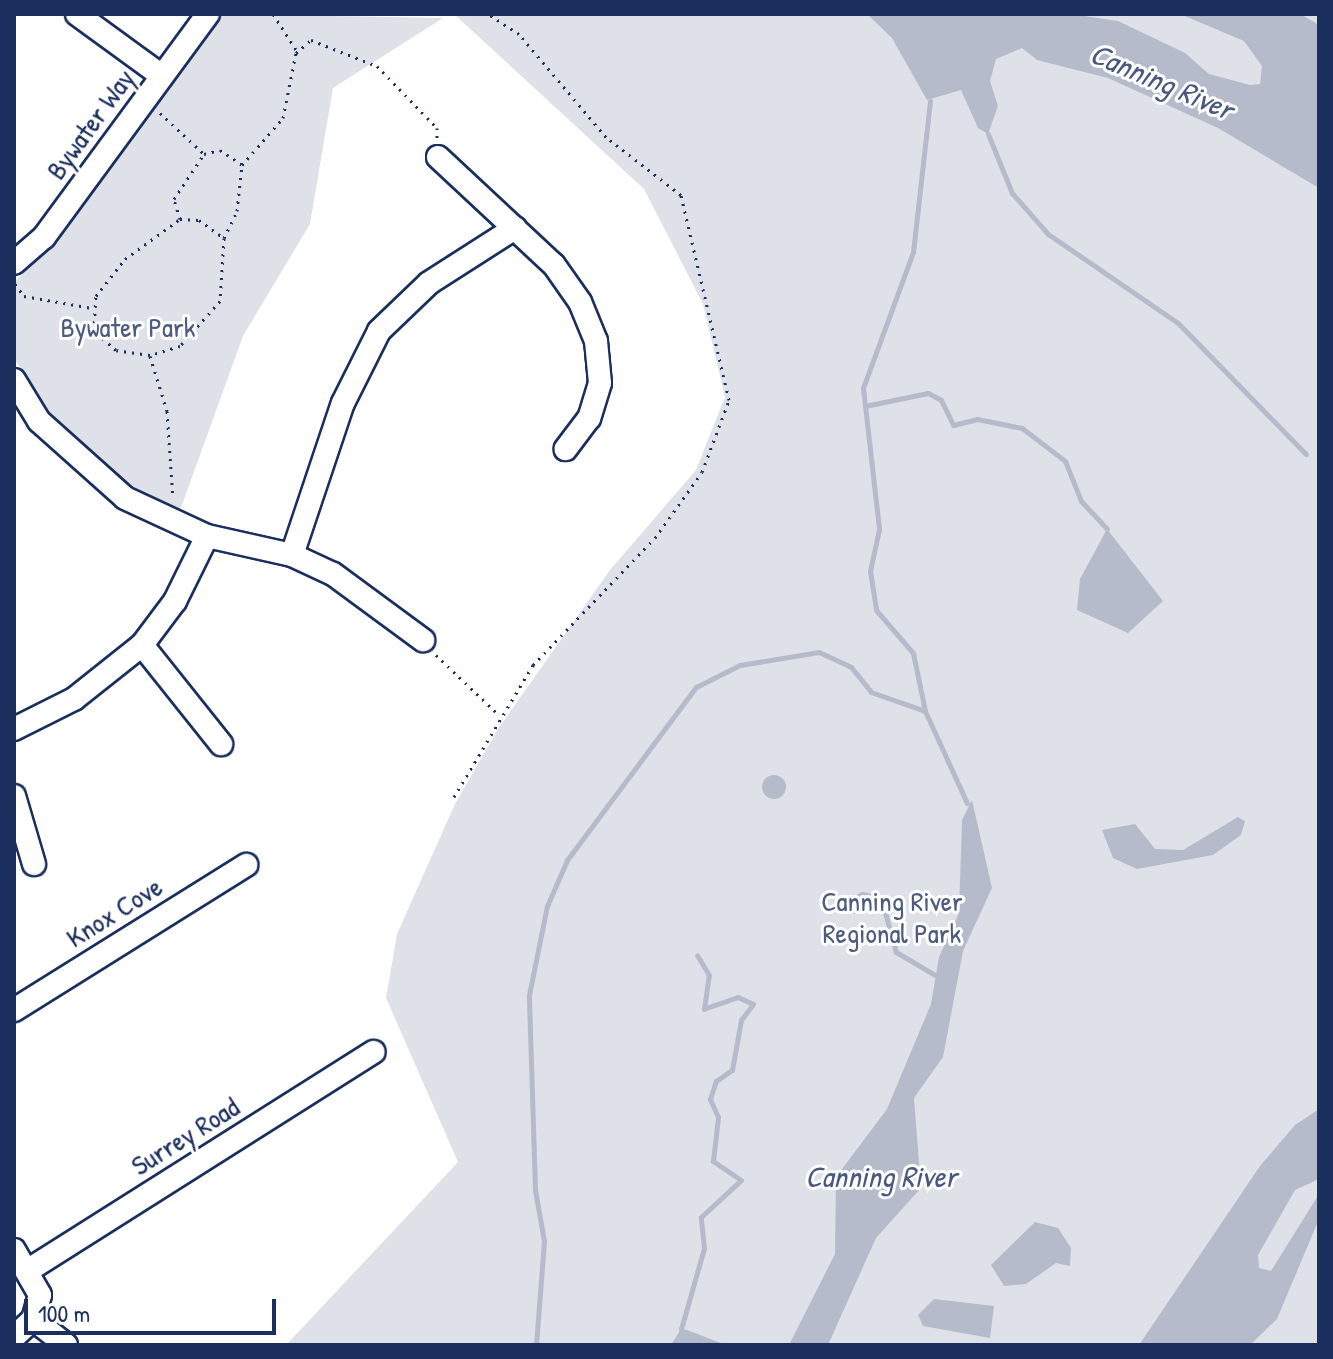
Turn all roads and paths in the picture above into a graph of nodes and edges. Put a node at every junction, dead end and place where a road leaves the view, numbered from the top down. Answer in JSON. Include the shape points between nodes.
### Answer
{"nodes":[{"id":1,"x":77,"y":14,"type":"edge"},
{"id":2,"x":208,"y":14,"type":"edge"},
{"id":3,"x":273,"y":14,"type":"edge"},
{"id":4,"x":297,"y":51,"type":"junction"},
{"id":5,"x":162,"y":76,"type":"junction"},
{"id":6,"x":146,"y":97,"type":"junction"},
{"id":7,"x":204,"y":154,"type":"junction"},
{"id":8,"x":438,"y":157,"type":"joint"},
{"id":9,"x":242,"y":165,"type":"junction"},
{"id":10,"x":180,"y":219,"type":"junction"},
{"id":11,"x":515,"y":228,"type":"junction"},
{"id":12,"x":224,"y":238,"type":"junction"},
{"id":13,"x":14,"y":263,"type":"edge"},
{"id":14,"x":14,"y":283,"type":"edge"},
{"id":15,"x":92,"y":308,"type":"junction"},
{"id":16,"x":150,"y":355,"type":"junction"},
{"id":17,"x":14,"y":380,"type":"edge"},
{"id":18,"x":566,"y":449,"type":"dead end"},
{"id":19,"x":174,"y":522,"type":"junction"},
{"id":20,"x":207,"y":536,"type":"junction"},
{"id":21,"x":292,"y":555,"type":"junction"},
{"id":22,"x":423,"y":640,"type":"joint"},
{"id":23,"x":142,"y":645,"type":"junction"},
{"id":24,"x":498,"y":714,"type":"dead end"},
{"id":25,"x":14,"y":729,"type":"edge"},
{"id":26,"x":221,"y":744,"type":"dead end"},
{"id":27,"x":14,"y":796,"type":"edge"},
{"id":28,"x":34,"y":864,"type":"dead end"},
{"id":29,"x":246,"y":865,"type":"dead end"},
{"id":30,"x":14,"y":1010,"type":"edge"},
{"id":31,"x":374,"y":1052,"type":"dead end"},
{"id":32,"x":14,"y":1250,"type":"edge"},
{"id":33,"x":27,"y":1271,"type":"junction"},
{"id":34,"x":33,"y":1319,"type":"junction"},
{"id":35,"x":14,"y":1337,"type":"edge"},
{"id":36,"x":66,"y":1345,"type":"edge"}],
"edges":[{"from":1,"to":5,"type":"street"},
{"from":2,"to":5,"type":"street","name":"Bywater Way"},
{"from":3,"to":4,"type":"path"},
{"from":4,"to":8,"type":"path","via":[[318,39],[377,66],[437,128]]},
{"from":4,"to":9,"type":"path","via":[[283,118]]},
{"from":5,"to":6,"type":"street","name":"Bywater Way"},
{"from":6,"to":7,"type":"path"},
{"from":6,"to":13,"type":"street","name":"Bywater Way","via":[[44,237]]},
{"from":7,"to":9,"type":"path","via":[[220,150]]},
{"from":7,"to":10,"type":"path","via":[[174,199]]},
{"from":8,"to":11,"type":"street"},
{"from":9,"to":12,"type":"path","via":[[237,211]]},
{"from":10,"to":12,"type":"path","via":[[199,220]]},
{"from":10,"to":15,"type":"path","via":[[125,259]]},
{"from":11,"to":18,"type":"street","via":[[554,265],[596,341],[600,383],[589,418]]},
{"from":11,"to":21,"type":"street","via":[[429,283],[379,331],[343,403]]},
{"from":12,"to":16,"type":"path","via":[[225,277],[209,318],[180,346]]},
{"from":14,"to":15,"type":"path","via":[[24,296]]},
{"from":15,"to":16,"type":"path","via":[[103,342]]},
{"from":16,"to":19,"type":"path","via":[[167,411]]},
{"from":17,"to":19,"type":"street","via":[[39,421],[89,472]]},
{"from":19,"to":20,"type":"street"},
{"from":20,"to":21,"type":"street"},
{"from":20,"to":23,"type":"street"},
{"from":21,"to":22,"type":"street","via":[[333,574]]},
{"from":22,"to":24,"type":"path"},
{"from":23,"to":25,"type":"street","via":[[74,699]]},
{"from":23,"to":26,"type":"street"},
{"from":27,"to":28,"type":"street"},
{"from":29,"to":30,"type":"street","name":"Knox Cove"},
{"from":31,"to":33,"type":"street","name":"Surrey Road"},
{"from":32,"to":33,"type":"street"},
{"from":33,"to":34,"type":"street","via":[[40,1295]]},
{"from":34,"to":35,"type":"street"},
{"from":34,"to":36,"type":"street"}]}
